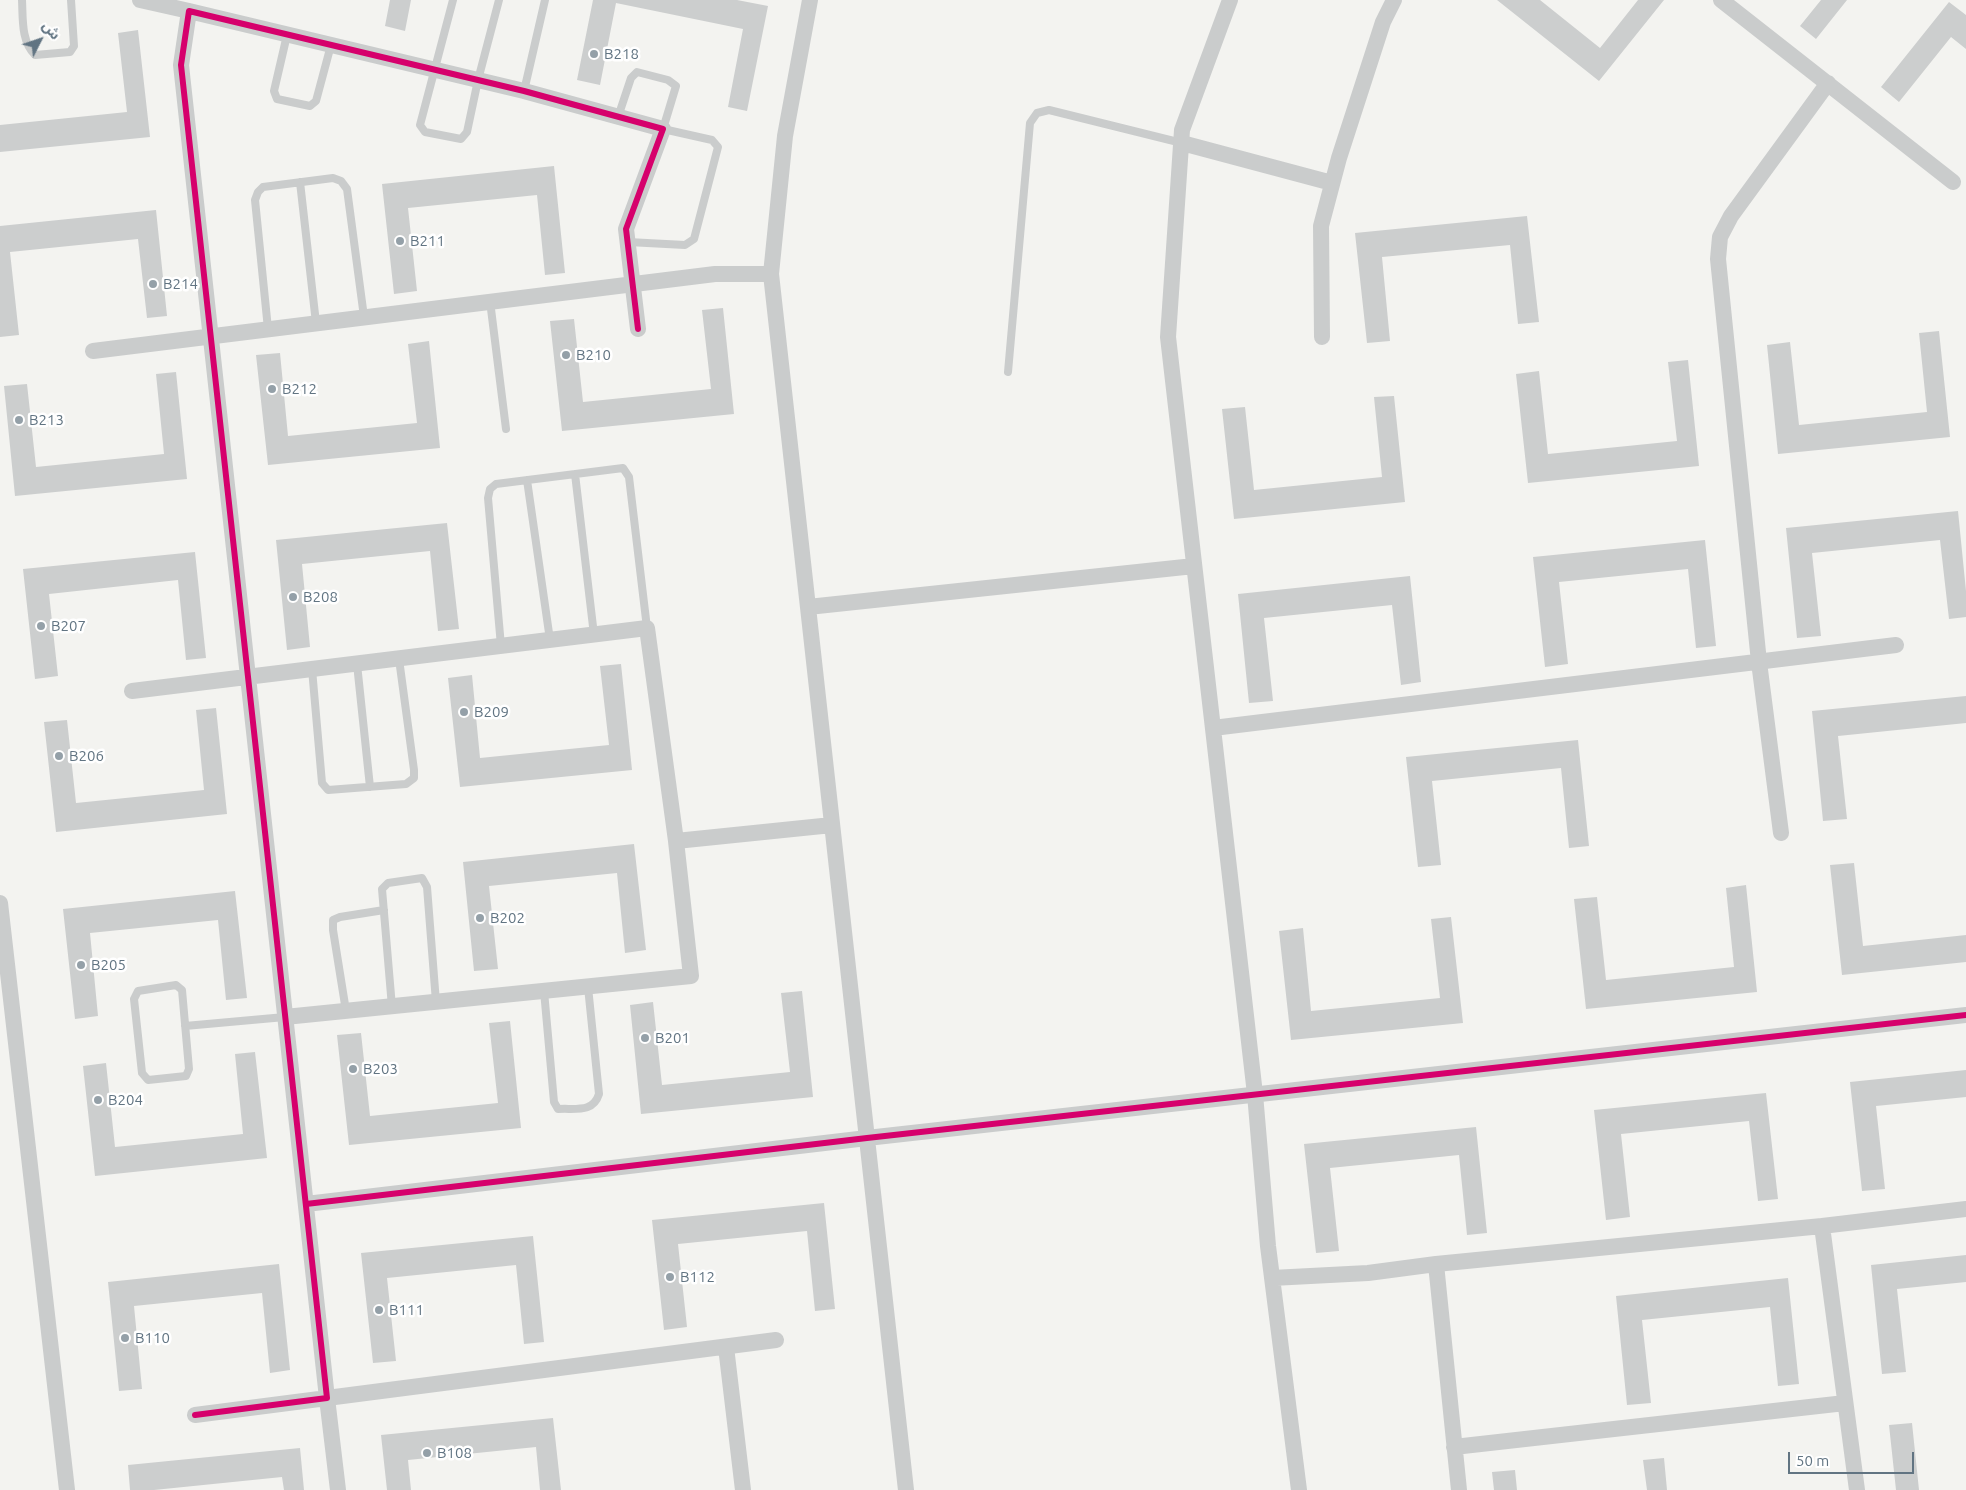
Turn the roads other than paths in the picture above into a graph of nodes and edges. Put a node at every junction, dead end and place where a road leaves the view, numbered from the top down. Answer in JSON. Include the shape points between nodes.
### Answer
{"nodes":[{"id":1,"x":22,"y":0,"type":"edge"},
{"id":2,"x":72,"y":0,"type":"edge"},
{"id":3,"x":140,"y":0,"type":"edge"},
{"id":4,"x":453,"y":0,"type":"edge"},
{"id":5,"x":499,"y":0,"type":"edge"},
{"id":6,"x":545,"y":0,"type":"edge"},
{"id":7,"x":810,"y":0,"type":"edge"},
{"id":8,"x":1230,"y":0,"type":"edge"},
{"id":9,"x":1394,"y":0,"type":"edge"},
{"id":10,"x":1721,"y":0,"type":"edge"},
{"id":11,"x":189,"y":11,"type":"junction"},
{"id":12,"x":287,"y":35,"type":"junction"},
{"id":13,"x":331,"y":45,"type":"junction"},
{"id":14,"x":435,"y":70,"type":"junction"},
{"id":15,"x":478,"y":80,"type":"junction"},
{"id":16,"x":1828,"y":84,"type":"junction"},
{"id":17,"x":524,"y":91,"type":"junction"},
{"id":18,"x":618,"y":117,"type":"junction"},
{"id":19,"x":663,"y":129,"type":"junction"},
{"id":20,"x":1182,"y":143,"type":"junction"},
{"id":21,"x":300,"y":182,"type":"junction"},
{"id":22,"x":1954,"y":182,"type":"dead end"},
{"id":23,"x":1332,"y":183,"type":"junction"},
{"id":24,"x":628,"y":242,"type":"junction"},
{"id":25,"x":771,"y":274,"type":"junction"},
{"id":26,"x":633,"y":284,"type":"junction"},
{"id":27,"x":490,"y":302,"type":"junction"},
{"id":28,"x":364,"y":317,"type":"junction"},
{"id":29,"x":316,"y":323,"type":"junction"},
{"id":30,"x":268,"y":329,"type":"junction"},
{"id":31,"x":638,"y":329,"type":"dead end"},
{"id":32,"x":210,"y":336,"type":"junction"},
{"id":33,"x":1322,"y":337,"type":"dead end"},
{"id":34,"x":93,"y":351,"type":"dead end"},
{"id":35,"x":1008,"y":372,"type":"dead end"},
{"id":36,"x":506,"y":429,"type":"dead end"},
{"id":37,"x":574,"y":474,"type":"junction"},
{"id":38,"x":527,"y":480,"type":"junction"},
{"id":39,"x":1194,"y":566,"type":"junction"},
{"id":40,"x":808,"y":607,"type":"junction"},
{"id":41,"x":647,"y":628,"type":"junction"},
{"id":42,"x":594,"y":635,"type":"junction"},
{"id":43,"x":550,"y":640,"type":"junction"},
{"id":44,"x":1896,"y":645,"type":"dead end"},
{"id":45,"x":501,"y":646,"type":"junction"},
{"id":46,"x":399,"y":658,"type":"junction"},
{"id":47,"x":1759,"y":662,"type":"junction"},
{"id":48,"x":357,"y":664,"type":"junction"},
{"id":49,"x":312,"y":669,"type":"junction"},
{"id":50,"x":248,"y":677,"type":"junction"},
{"id":51,"x":132,"y":691,"type":"dead end"},
{"id":52,"x":1213,"y":728,"type":"junction"},
{"id":53,"x":370,"y":787,"type":"junction"},
{"id":54,"x":832,"y":825,"type":"junction"},
{"id":55,"x":1781,"y":833,"type":"dead end"},
{"id":56,"x":676,"y":841,"type":"junction"},
{"id":57,"x":0,"y":903,"type":"edge"},
{"id":58,"x":384,"y":910,"type":"junction"},
{"id":59,"x":588,"y":987,"type":"junction"},
{"id":60,"x":544,"y":991,"type":"junction"},
{"id":61,"x":436,"y":1002,"type":"junction"},
{"id":62,"x":392,"y":1007,"type":"junction"},
{"id":63,"x":346,"y":1011,"type":"junction"},
{"id":64,"x":1966,"y":1015,"type":"edge"},
{"id":65,"x":285,"y":1017,"type":"junction"},
{"id":66,"x":185,"y":1026,"type":"junction"},
{"id":67,"x":1254,"y":1094,"type":"junction"},
{"id":68,"x":867,"y":1138,"type":"junction"},
{"id":69,"x":306,"y":1204,"type":"junction"},
{"id":70,"x":1966,"y":1209,"type":"edge"},
{"id":71,"x":1822,"y":1226,"type":"junction"},
{"id":72,"x":1436,"y":1264,"type":"junction"},
{"id":73,"x":1272,"y":1278,"type":"junction"},
{"id":74,"x":776,"y":1340,"type":"dead end"},
{"id":75,"x":726,"y":1347,"type":"junction"},
{"id":76,"x":327,"y":1398,"type":"junction"},
{"id":77,"x":1845,"y":1402,"type":"junction"},
{"id":78,"x":195,"y":1415,"type":"dead end"},
{"id":79,"x":1454,"y":1447,"type":"junction"},
{"id":80,"x":67,"y":1490,"type":"edge"},
{"id":81,"x":338,"y":1490,"type":"edge"},
{"id":82,"x":743,"y":1490,"type":"edge"},
{"id":83,"x":906,"y":1490,"type":"edge"},
{"id":84,"x":1299,"y":1490,"type":"edge"},
{"id":85,"x":1459,"y":1490,"type":"edge"},
{"id":86,"x":1857,"y":1490,"type":"edge"}],
"edges":[{"from":1,"to":2,"type":"lane","via":[[25,39],[35,55],[70,52],[74,46]]},
{"from":3,"to":11,"type":"street"},
{"from":4,"to":14,"type":"lane"},
{"from":5,"to":15,"type":"lane"},
{"from":6,"to":17,"type":"lane"},
{"from":7,"to":25,"type":"street","via":[[785,136]]},
{"from":8,"to":20,"type":"street","via":[[1182,130]]},
{"from":9,"to":23,"type":"street","via":[[1383,22]]},
{"from":10,"to":16,"type":"street"},
{"from":11,"to":12,"type":"street"},
{"from":11,"to":32,"type":"street","via":[[181,65]]},
{"from":12,"to":13,"type":"street"},
{"from":12,"to":13,"type":"lane","via":[[274,91],[277,99],[310,106],[316,102]]},
{"from":13,"to":14,"type":"street"},
{"from":14,"to":15,"type":"street"},
{"from":14,"to":15,"type":"lane","via":[[420,125],[426,132],[461,139],[467,132]]},
{"from":15,"to":17,"type":"street"},
{"from":16,"to":22,"type":"street"},
{"from":16,"to":47,"type":"street","via":[[1730,216],[1720,237],[1718,259]]},
{"from":17,"to":18,"type":"street"},
{"from":18,"to":19,"type":"street"},
{"from":18,"to":19,"type":"lane","via":[[631,78],[637,72],[668,80],[676,86]]},
{"from":19,"to":24,"type":"street","via":[[626,229]]},
{"from":19,"to":24,"type":"lane","via":[[712,140],[718,147],[694,239],[685,245]]},
{"from":20,"to":23,"type":"street"},
{"from":20,"to":35,"type":"lane","via":[[1049,110],[1037,113],[1030,123]]},
{"from":20,"to":39,"type":"street","via":[[1168,337]]},
{"from":21,"to":28,"type":"lane","via":[[333,178],[342,181],[347,189]]},
{"from":21,"to":29,"type":"lane"},
{"from":21,"to":30,"type":"lane","via":[[263,187],[255,200]]},
{"from":23,"to":33,"type":"street","via":[[1321,226]]},
{"from":24,"to":26,"type":"street"},
{"from":25,"to":26,"type":"street","via":[[715,274]]},
{"from":25,"to":40,"type":"street"},
{"from":26,"to":27,"type":"street"},
{"from":26,"to":31,"type":"street"},
{"from":27,"to":28,"type":"street"},
{"from":27,"to":36,"type":"lane"},
{"from":28,"to":29,"type":"street"},
{"from":29,"to":30,"type":"street"},
{"from":30,"to":32,"type":"street"},
{"from":32,"to":34,"type":"street"},
{"from":32,"to":50,"type":"street"},
{"from":37,"to":38,"type":"lane"},
{"from":37,"to":41,"type":"lane","via":[[623,468],[629,476]]},
{"from":37,"to":42,"type":"lane"},
{"from":38,"to":43,"type":"lane"},
{"from":38,"to":45,"type":"lane","via":[[496,484],[490,489],[488,498]]},
{"from":39,"to":40,"type":"street"},
{"from":39,"to":52,"type":"street"},
{"from":40,"to":54,"type":"street"},
{"from":41,"to":42,"type":"street"},
{"from":41,"to":56,"type":"street"},
{"from":42,"to":43,"type":"street"},
{"from":43,"to":45,"type":"street"},
{"from":44,"to":47,"type":"street"},
{"from":45,"to":46,"type":"street"},
{"from":46,"to":48,"type":"street"},
{"from":46,"to":53,"type":"lane","via":[[414,778],[406,784]]},
{"from":47,"to":52,"type":"street"},
{"from":47,"to":55,"type":"street"},
{"from":48,"to":49,"type":"street"},
{"from":48,"to":53,"type":"lane"},
{"from":49,"to":50,"type":"street"},
{"from":49,"to":53,"type":"lane","via":[[322,783],[328,790]]},
{"from":50,"to":51,"type":"street"},
{"from":50,"to":65,"type":"street"},
{"from":52,"to":67,"type":"street"},
{"from":54,"to":56,"type":"street"},
{"from":54,"to":68,"type":"street"},
{"from":56,"to":59,"type":"street","via":[[691,976]]},
{"from":57,"to":80,"type":"street"},
{"from":58,"to":61,"type":"lane","via":[[382,889],[388,883],[422,878],[427,887]]},
{"from":58,"to":62,"type":"lane"},
{"from":58,"to":63,"type":"lane","via":[[333,920]]},
{"from":59,"to":60,"type":"street"},
{"from":59,"to":60,"type":"lane","via":[[598,1094],[591,1107],[558,1109],[554,1102]]},
{"from":60,"to":61,"type":"street"},
{"from":61,"to":62,"type":"street"},
{"from":62,"to":63,"type":"street"},
{"from":63,"to":65,"type":"street"},
{"from":64,"to":67,"type":"street"},
{"from":65,"to":66,"type":"lane"},
{"from":65,"to":69,"type":"street"},
{"from":66,"to":66,"type":"lane","via":[[189,1069],[186,1076],[148,1080],[142,1073],[134,1000],[138,991],[176,985],[182,990]]},
{"from":67,"to":68,"type":"street"},
{"from":67,"to":73,"type":"street"},
{"from":68,"to":69,"type":"street"},
{"from":68,"to":83,"type":"street"},
{"from":69,"to":76,"type":"street"},
{"from":70,"to":71,"type":"street"},
{"from":71,"to":72,"type":"street"},
{"from":71,"to":77,"type":"street"},
{"from":72,"to":73,"type":"street","via":[[1368,1273]]},
{"from":72,"to":79,"type":"street"},
{"from":73,"to":84,"type":"street"},
{"from":74,"to":75,"type":"street"},
{"from":75,"to":76,"type":"street"},
{"from":75,"to":82,"type":"street"},
{"from":76,"to":78,"type":"street"},
{"from":76,"to":81,"type":"street"},
{"from":77,"to":79,"type":"street"},
{"from":77,"to":86,"type":"street"},
{"from":79,"to":85,"type":"street"}]}
